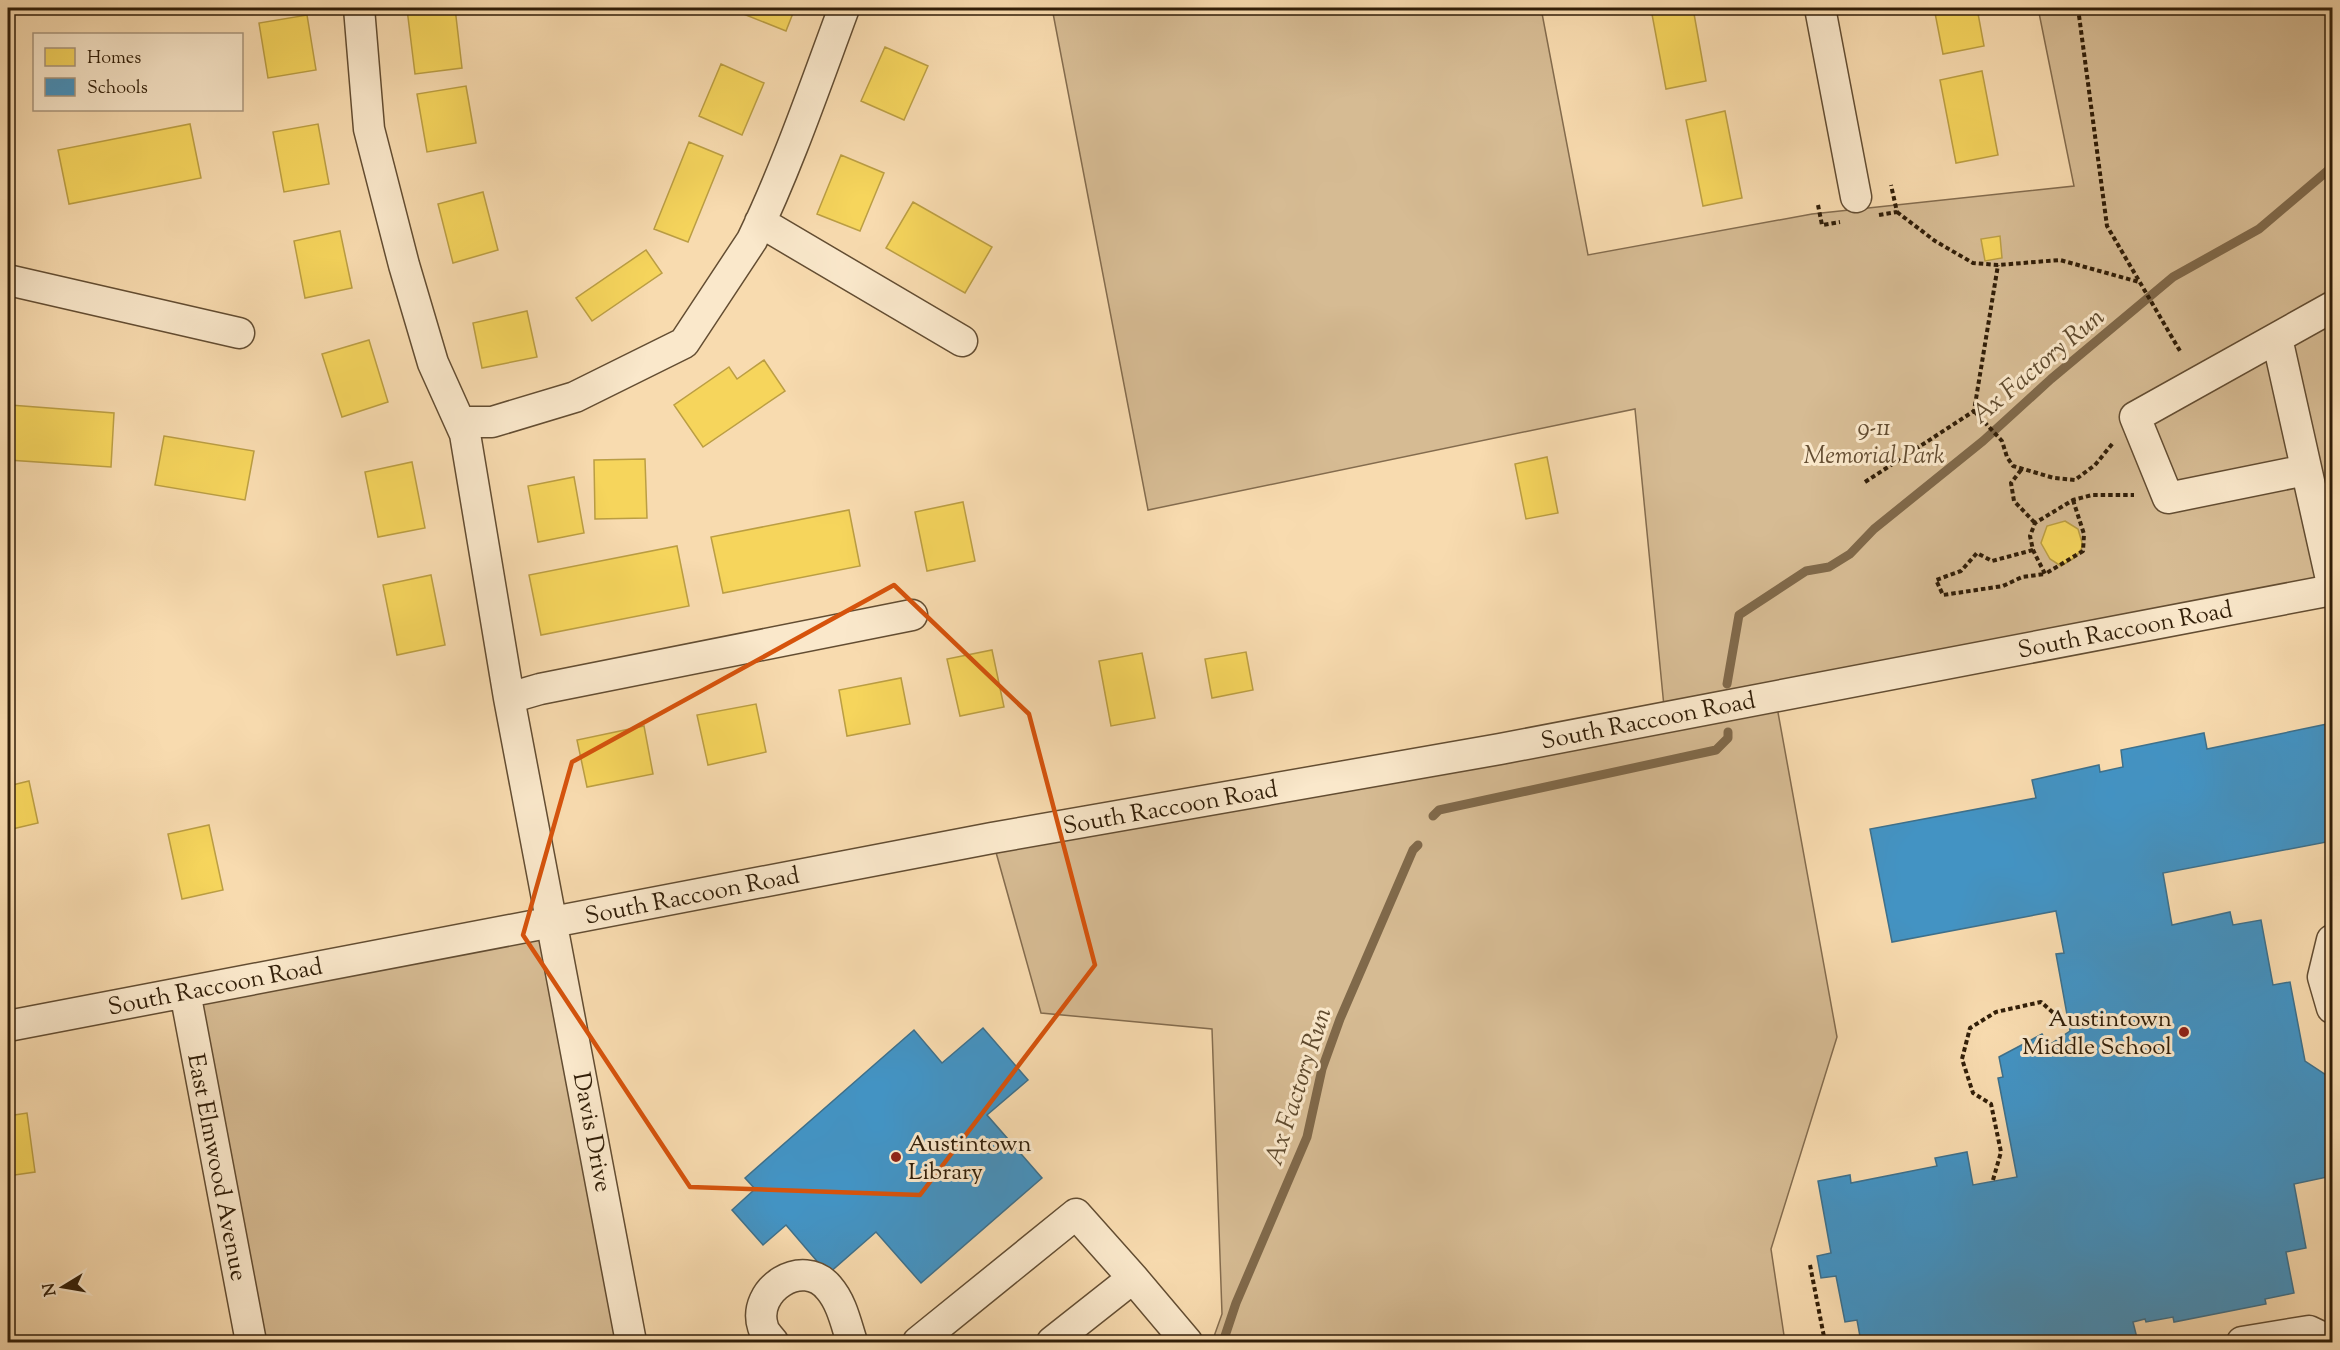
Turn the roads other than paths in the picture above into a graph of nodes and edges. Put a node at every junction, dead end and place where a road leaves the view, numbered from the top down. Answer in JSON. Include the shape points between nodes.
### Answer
{"nodes":[{"id":1,"x":359,"y":8,"type":"edge"},
{"id":2,"x":844,"y":8,"type":"edge"},
{"id":3,"x":1820,"y":8,"type":"edge"},
{"id":4,"x":1856,"y":197,"type":"dead end"},
{"id":5,"x":760,"y":222,"type":"junction"},
{"id":6,"x":8,"y":280,"type":"edge"},
{"id":7,"x":2332,"y":307,"type":"edge"},
{"id":8,"x":239,"y":333,"type":"dead end"},
{"id":9,"x":2277,"y":338,"type":"junction"},
{"id":10,"x":962,"y":341,"type":"dead end"},
{"id":11,"x":460,"y":422,"type":"junction"},
{"id":12,"x":2306,"y":470,"type":"junction"},
{"id":13,"x":2323,"y":502,"type":"edge"},
{"id":14,"x":2332,"y":584,"type":"edge"},
{"id":15,"x":2332,"y":590,"type":"edge"},
{"id":16,"x":912,"y":615,"type":"dead end"},
{"id":17,"x":509,"y":698,"type":"junction"},
{"id":18,"x":552,"y":922,"type":"junction"},
{"id":19,"x":2332,"y":940,"type":"edge"},
{"id":20,"x":185,"y":992,"type":"junction"},
{"id":21,"x":2332,"y":1008,"type":"edge"},
{"id":22,"x":8,"y":1026,"type":"edge"},
{"id":23,"x":1133,"y":1278,"type":"junction"},
{"id":24,"x":251,"y":1342,"type":"edge"},
{"id":25,"x":631,"y":1342,"type":"edge"},
{"id":26,"x":773,"y":1342,"type":"edge"},
{"id":27,"x":852,"y":1342,"type":"edge"},
{"id":28,"x":918,"y":1342,"type":"edge"},
{"id":29,"x":1052,"y":1342,"type":"edge"},
{"id":30,"x":1187,"y":1342,"type":"edge"},
{"id":31,"x":2242,"y":1342,"type":"edge"},
{"id":32,"x":2332,"y":1342,"type":"edge"}],
"edges":[{"from":1,"to":11,"type":"street","name":"Davis Drive","via":[[369,129],[434,363]]},
{"from":2,"to":5,"type":"street","via":[[782,177]]},
{"from":3,"to":4,"type":"street"},
{"from":5,"to":10,"type":"street"},
{"from":5,"to":11,"type":"street","via":[[684,343],[575,397],[492,422]]},
{"from":6,"to":8,"type":"street"},
{"from":7,"to":9,"type":"street"},
{"from":9,"to":12,"type":"street"},
{"from":9,"to":12,"type":"street","via":[[2135,417],[2168,498]]},
{"from":11,"to":17,"type":"street","name":"Davis Drive"},
{"from":12,"to":13,"type":"street"},
{"from":13,"to":14,"type":"street"},
{"from":15,"to":18,"type":"street","name":"South Raccoon Road","via":[[1500,749],[992,838]]},
{"from":16,"to":17,"type":"street"},
{"from":17,"to":18,"type":"street","name":"Davis Drive"},
{"from":18,"to":20,"type":"street","name":"South Raccoon Road"},
{"from":18,"to":25,"type":"street","name":"Davis Drive"},
{"from":19,"to":21,"type":"street","via":[[2323,978]]},
{"from":20,"to":22,"type":"street","name":"South Raccoon Road"},
{"from":20,"to":24,"type":"street","name":"East Elmwood Avenue"},
{"from":23,"to":28,"type":"street","via":[[1076,1214]]},
{"from":23,"to":29,"type":"street"},
{"from":23,"to":30,"type":"street"},
{"from":26,"to":27,"type":"street","via":[[763,1327],[762,1306],[772,1288],[789,1276],[810,1276],[828,1286],[839,1303]]},
{"from":31,"to":32,"type":"street","via":[[2309,1331]]}]}
